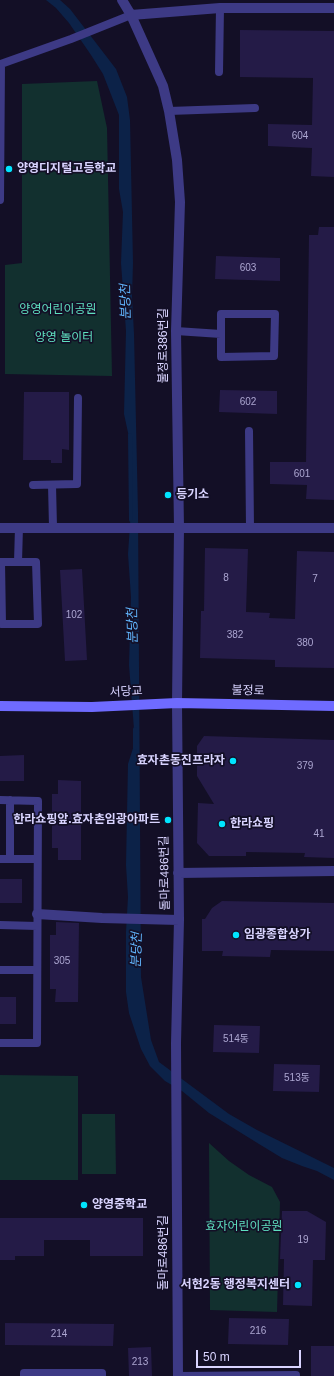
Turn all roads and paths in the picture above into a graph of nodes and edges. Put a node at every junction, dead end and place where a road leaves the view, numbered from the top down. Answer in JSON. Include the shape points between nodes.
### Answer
{"nodes":[{"id":1,"x":122,"y":0,"type":"edge"},
{"id":2,"x":220,"y":8,"type":"junction"},
{"id":3,"x":334,"y":8,"type":"edge"},
{"id":4,"x":127,"y":17,"type":"junction"},
{"id":5,"x":1,"y":64,"type":"edge"},
{"id":6,"x":219,"y":72,"type":"dead end"},
{"id":7,"x":255,"y":108,"type":"dead end"},
{"id":8,"x":169,"y":111,"type":"junction"},
{"id":9,"x":0,"y":200,"type":"edge"},
{"id":10,"x":176,"y":331,"type":"junction"},
{"id":11,"x":221,"y":334,"type":"junction"},
{"id":12,"x":78,"y":398,"type":"dead end"},
{"id":13,"x":248,"y":431,"type":"dead end"},
{"id":14,"x":33,"y":485,"type":"dead end"},
{"id":15,"x":52,"y":485,"type":"junction"},
{"id":16,"x":19,"y":527,"type":"junction"},
{"id":17,"x":53,"y":527,"type":"junction"},
{"id":18,"x":0,"y":528,"type":"edge"},
{"id":19,"x":179,"y":528,"type":"junction"},
{"id":20,"x":250,"y":528,"type":"junction"},
{"id":21,"x":334,"y":528,"type":"edge"},
{"id":22,"x":18,"y":562,"type":"junction"},
{"id":23,"x":162,"y":703,"type":"joint"},
{"id":24,"x":177,"y":703,"type":"junction"},
{"id":25,"x":0,"y":706,"type":"edge"},
{"id":26,"x":334,"y":706,"type":"edge"},
{"id":27,"x":0,"y":800,"type":"edge"},
{"id":28,"x":10,"y":800,"type":"junction"},
{"id":29,"x":0,"y":859,"type":"edge"},
{"id":30,"x":10,"y":859,"type":"junction"},
{"id":31,"x":37,"y":859,"type":"junction"},
{"id":32,"x":334,"y":871,"type":"edge"},
{"id":33,"x":178,"y":873,"type":"junction"},
{"id":34,"x":37,"y":914,"type":"junction"},
{"id":35,"x":177,"y":920,"type":"junction"},
{"id":36,"x":0,"y":925,"type":"edge"},
{"id":37,"x":37,"y":926,"type":"junction"},
{"id":38,"x":0,"y":970,"type":"edge"},
{"id":39,"x":37,"y":970,"type":"junction"},
{"id":40,"x":0,"y":1043,"type":"edge"},
{"id":41,"x":296,"y":1375,"type":"edge"},
{"id":42,"x":24,"y":1376,"type":"edge"},
{"id":43,"x":102,"y":1376,"type":"edge"},
{"id":44,"x":178,"y":1376,"type":"edge"}],
"edges":[{"from":1,"to":4,"type":"street","name":"불정로386번길"},
{"from":2,"to":3,"type":"street"},
{"from":2,"to":4,"type":"street"},
{"from":2,"to":6,"type":"lane"},
{"from":4,"to":5,"type":"lane"},
{"from":4,"to":8,"type":"street","name":"불정로386번길","via":[[162,86]]},
{"from":5,"to":9,"type":"lane"},
{"from":7,"to":8,"type":"lane"},
{"from":8,"to":10,"type":"street","name":"불정로386번길","via":[[177,160],[180,202]]},
{"from":10,"to":11,"type":"lane"},
{"from":10,"to":19,"type":"street","name":"불정로386번길"},
{"from":11,"to":11,"type":"lane","via":[[221,357],[274,356],[275,314],[221,314]]},
{"from":12,"to":15,"type":"lane","via":[[77,484]]},
{"from":13,"to":20,"type":"lane"},
{"from":14,"to":15,"type":"lane"},
{"from":15,"to":17,"type":"lane"},
{"from":16,"to":17,"type":"street"},
{"from":16,"to":18,"type":"street"},
{"from":16,"to":22,"type":"lane"},
{"from":17,"to":19,"type":"street"},
{"from":19,"to":20,"type":"street"},
{"from":19,"to":24,"type":"street","name":"불정로386번길"},
{"from":20,"to":21,"type":"street"},
{"from":22,"to":22,"type":"lane","via":[[1,562],[2,624],[38,624],[36,562]]},
{"from":23,"to":24,"type":"main road","name":"불정로"},
{"from":23,"to":25,"type":"main road","name":"서당교","via":[[92,707]]},
{"from":24,"to":26,"type":"main road","name":"불정로"},
{"from":24,"to":33,"type":"street","name":"돌마로486번길"},
{"from":27,"to":28,"type":"lane"},
{"from":28,"to":30,"type":"lane"},
{"from":28,"to":31,"type":"lane","via":[[38,801]]},
{"from":29,"to":30,"type":"lane"},
{"from":30,"to":31,"type":"lane"},
{"from":31,"to":34,"type":"lane"},
{"from":32,"to":33,"type":"street"},
{"from":33,"to":35,"type":"street","name":"돌마로486번길"},
{"from":34,"to":35,"type":"street"},
{"from":34,"to":37,"type":"lane"},
{"from":35,"to":44,"type":"street","name":"돌마로486번길"},
{"from":36,"to":37,"type":"lane"},
{"from":37,"to":39,"type":"lane"},
{"from":38,"to":39,"type":"lane"},
{"from":39,"to":40,"type":"lane","via":[[36,1043]]},
{"from":41,"to":44,"type":"lane"},
{"from":42,"to":43,"type":"lane","via":[[24,1373],[102,1373]]}]}
